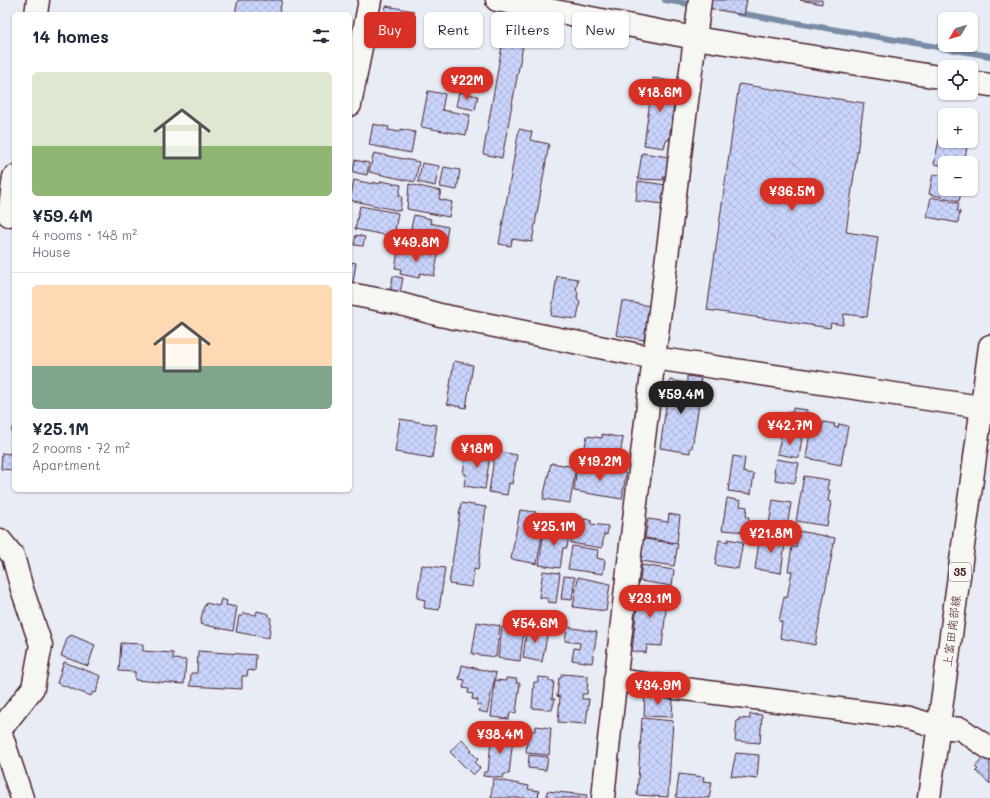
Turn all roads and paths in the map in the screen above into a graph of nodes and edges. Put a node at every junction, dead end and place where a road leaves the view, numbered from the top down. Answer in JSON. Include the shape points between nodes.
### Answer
{"nodes":[{"id":1,"x":38,"y":0,"type":"edge"},
{"id":2,"x":370,"y":0,"type":"edge"},
{"id":3,"x":497,"y":0,"type":"edge"},
{"id":4,"x":700,"y":0,"type":"edge"},
{"id":5,"x":36,"y":12,"type":"edge"},
{"id":6,"x":695,"y":38,"type":"junction"},
{"id":7,"x":938,"y":77,"type":"edge"},
{"id":8,"x":978,"y":83,"type":"edge"},
{"id":9,"x":990,"y":85,"type":"edge"},
{"id":10,"x":352,"y":94,"type":"edge"},
{"id":11,"x":12,"y":190,"type":"edge"},
{"id":12,"x":8,"y":215,"type":"edge"},
{"id":13,"x":352,"y":294,"type":"edge"},
{"id":14,"x":990,"y":346,"type":"edge"},
{"id":15,"x":654,"y":358,"type":"junction"},
{"id":16,"x":986,"y":408,"type":"edge"},
{"id":17,"x":0,"y":540,"type":"edge"},
{"id":18,"x":615,"y":680,"type":"junction"},
{"id":19,"x":939,"y":727,"type":"junction"},
{"id":20,"x":0,"y":730,"type":"edge"},
{"id":21,"x":990,"y":749,"type":"edge"},
{"id":22,"x":22,"y":798,"type":"edge"},
{"id":23,"x":603,"y":798,"type":"edge"},
{"id":24,"x":929,"y":798,"type":"edge"}],
"edges":[{"from":1,"to":5,"type":"main road"},
{"from":2,"to":10,"type":"main road"},
{"from":3,"to":6,"type":"main road"},
{"from":4,"to":6,"type":"main road"},
{"from":6,"to":7,"type":"main road"},
{"from":6,"to":15,"type":"main road"},
{"from":8,"to":9,"type":"main road"},
{"from":11,"to":12,"type":"main road"},
{"from":13,"to":15,"type":"main road","via":[[440,315]]},
{"from":14,"to":16,"type":"main road","name":"上富田南部線","number":"35"},
{"from":15,"to":16,"type":"main road"},
{"from":15,"to":18,"type":"main road"},
{"from":16,"to":19,"type":"main road","name":"上富田南部線","number":"35"},
{"from":17,"to":20,"type":"main road","via":[[12,556],[41,645],[33,688]]},
{"from":18,"to":19,"type":"main road","via":[[910,718]]},
{"from":18,"to":23,"type":"main road"},
{"from":19,"to":21,"type":"main road","via":[[961,730]]},
{"from":19,"to":24,"type":"main road","name":"上富田南部線","number":"35"},
{"from":20,"to":22,"type":"main road"}]}
